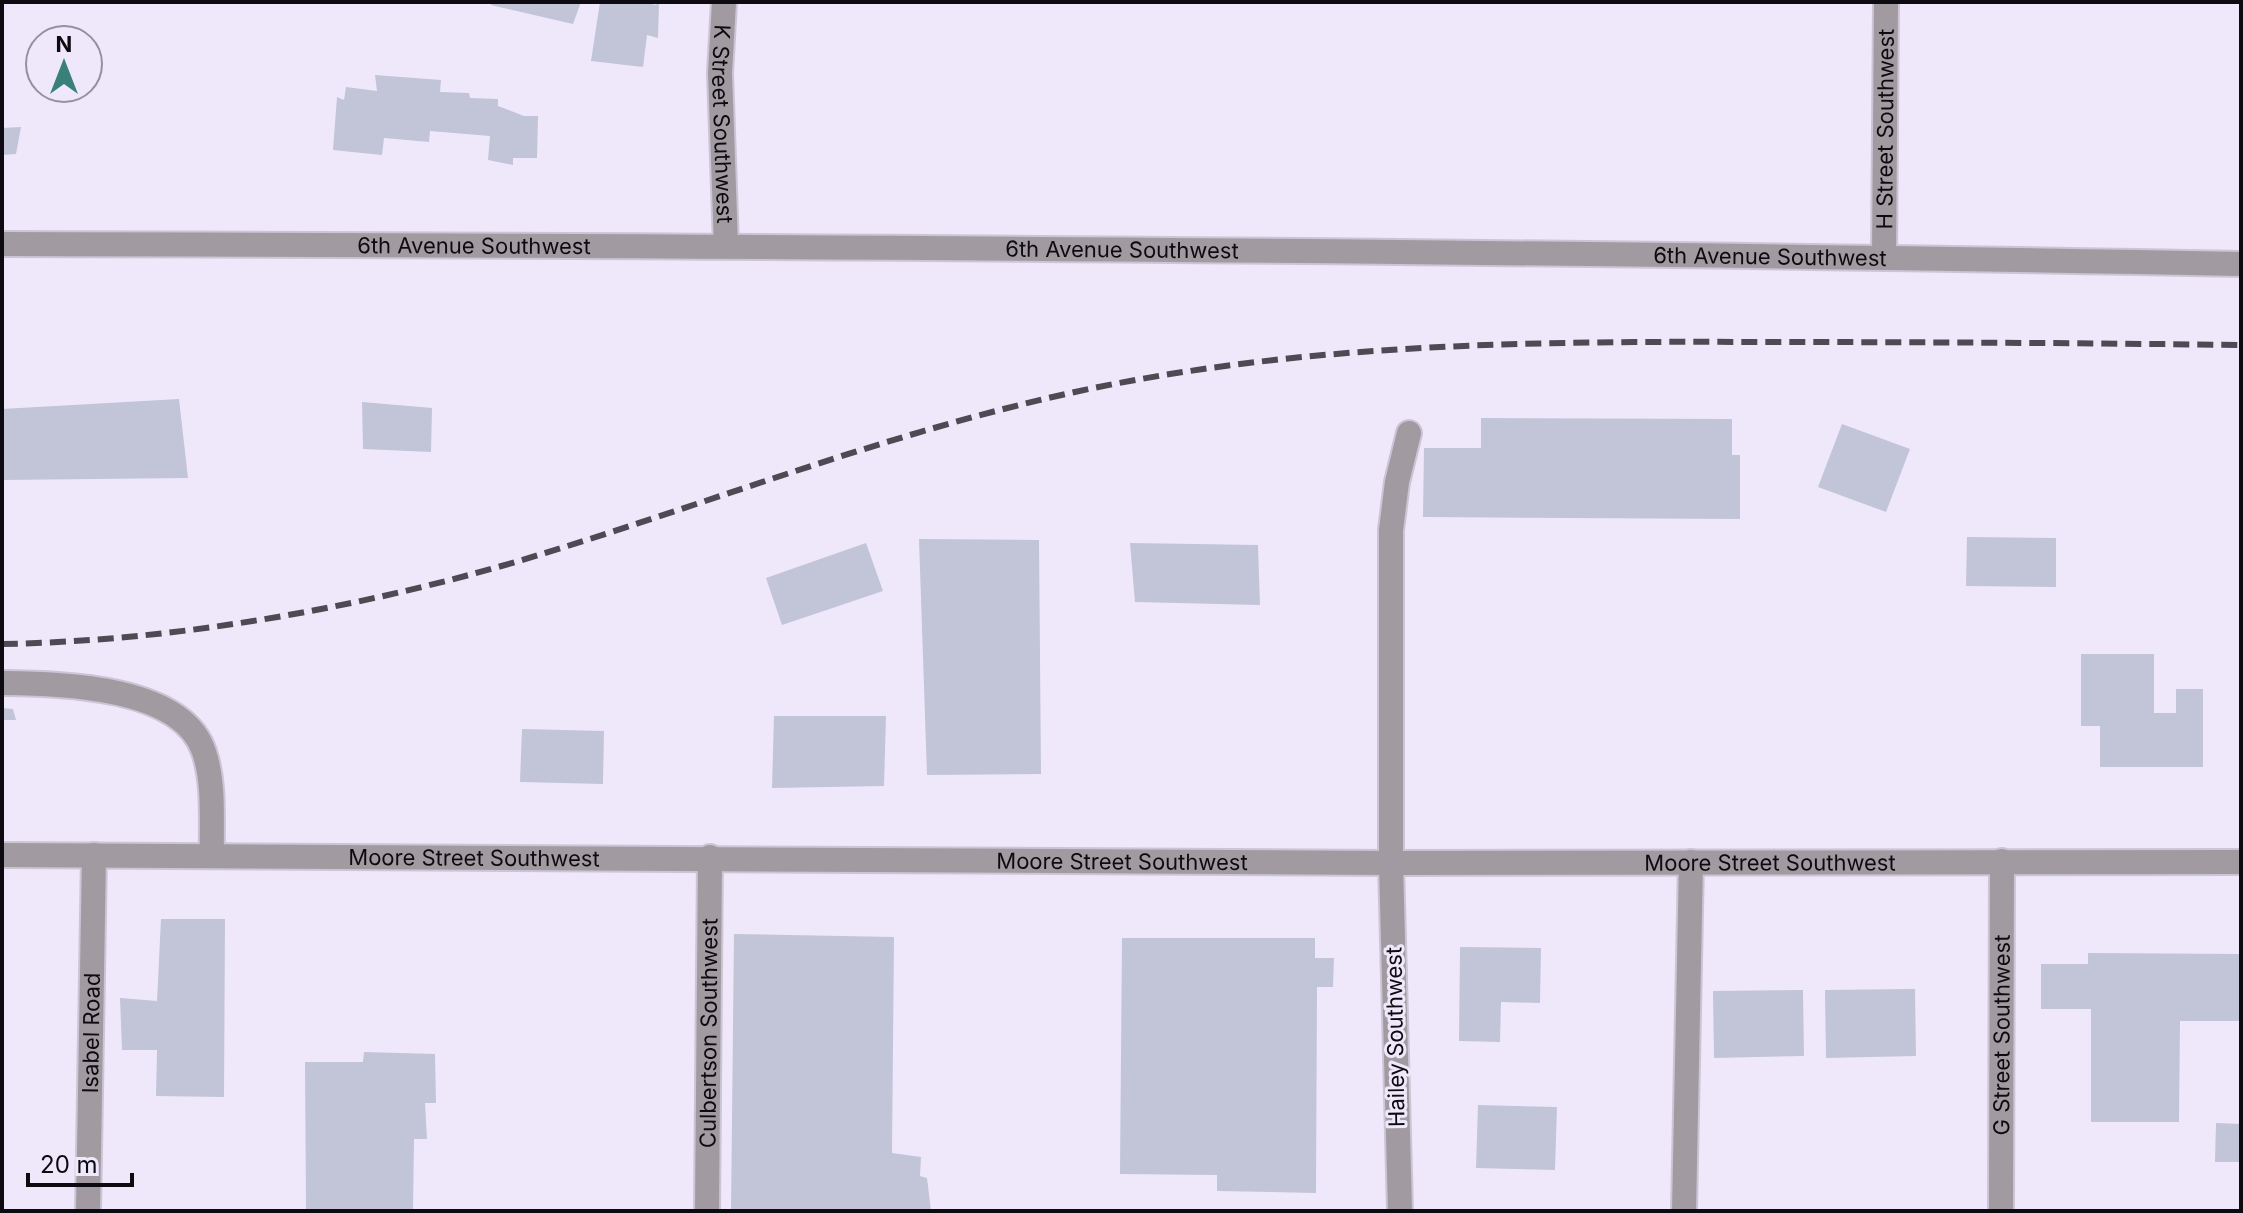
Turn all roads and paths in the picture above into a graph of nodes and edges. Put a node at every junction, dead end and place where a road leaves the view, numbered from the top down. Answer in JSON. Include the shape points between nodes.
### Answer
{"nodes":[{"id":1,"x":724,"y":2,"type":"edge"},
{"id":2,"x":1886,"y":2,"type":"edge"},
{"id":3,"x":2,"y":244,"type":"edge"},
{"id":4,"x":726,"y":246,"type":"junction"},
{"id":5,"x":1884,"y":257,"type":"junction"},
{"id":6,"x":2241,"y":264,"type":"edge"},
{"id":7,"x":1409,"y":433,"type":"dead end"},
{"id":8,"x":2,"y":683,"type":"edge"},
{"id":9,"x":2,"y":855,"type":"edge"},
{"id":10,"x":94,"y":855,"type":"junction"},
{"id":11,"x":212,"y":856,"type":"junction"},
{"id":12,"x":710,"y":857,"type":"junction"},
{"id":13,"x":2002,"y":861,"type":"junction"},
{"id":14,"x":1691,"y":862,"type":"junction"},
{"id":15,"x":2241,"y":862,"type":"edge"},
{"id":16,"x":1391,"y":863,"type":"junction"},
{"id":17,"x":88,"y":1211,"type":"edge"},
{"id":18,"x":707,"y":1211,"type":"edge"},
{"id":19,"x":1400,"y":1211,"type":"edge"},
{"id":20,"x":1684,"y":1211,"type":"edge"},
{"id":21,"x":2001,"y":1211,"type":"edge"}],
"edges":[{"from":1,"to":4,"type":"street","name":"K Street Southwest","via":[[720,73]]},
{"from":2,"to":5,"type":"street","name":"H Street Southwest"},
{"from":3,"to":4,"type":"street","name":"6th Avenue Southwest"},
{"from":4,"to":5,"type":"street","name":"6th Avenue Southwest"},
{"from":5,"to":6,"type":"street","name":"6th Avenue Southwest"},
{"from":7,"to":16,"type":"street","name":"Hailey Southwest","via":[[1391,530]]},
{"from":8,"to":11,"type":"street","via":[[69,685],[126,697],[163,707],[188,724],[204,751]]},
{"from":9,"to":10,"type":"street","name":"Moore Street Southwest"},
{"from":10,"to":11,"type":"street","name":"Moore Street Southwest"},
{"from":10,"to":17,"type":"street","name":"Isabel Road"},
{"from":11,"to":12,"type":"street","name":"Moore Street Southwest"},
{"from":12,"to":16,"type":"street","name":"Moore Street Southwest"},
{"from":12,"to":18,"type":"street","name":"Culbertson Southwest"},
{"from":13,"to":14,"type":"street","name":"Moore Street Southwest"},
{"from":13,"to":15,"type":"street","name":"Moore Street Southwest"},
{"from":13,"to":21,"type":"street","name":"G Street Southwest"},
{"from":14,"to":16,"type":"street","name":"Moore Street Southwest"},
{"from":14,"to":20,"type":"street"},
{"from":16,"to":19,"type":"street","name":"Hailey Southwest"}]}
